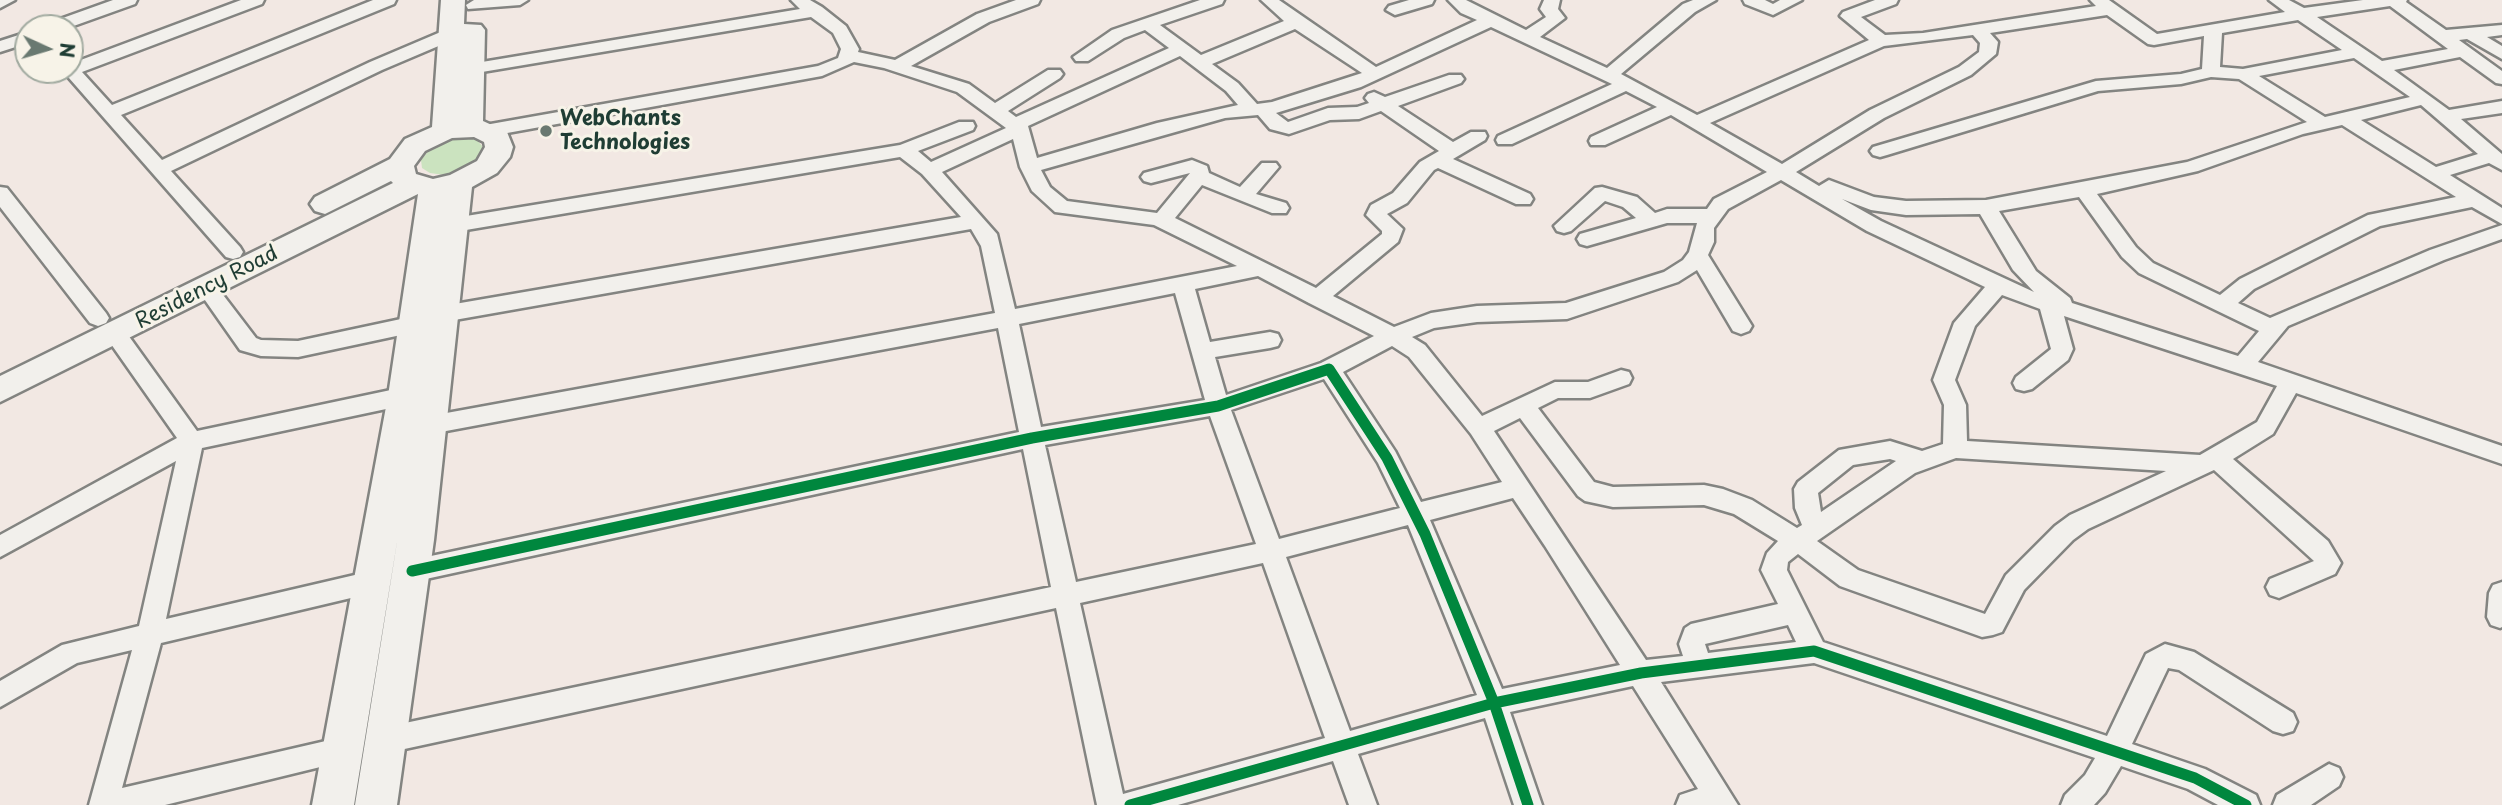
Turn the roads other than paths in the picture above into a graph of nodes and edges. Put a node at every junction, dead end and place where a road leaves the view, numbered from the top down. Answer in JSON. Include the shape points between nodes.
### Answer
{"nodes":[{"id":1,"x":7,"y":0,"type":"edge"},
{"id":2,"x":129,"y":0,"type":"edge"},
{"id":3,"x":255,"y":0,"type":"edge"},
{"id":4,"x":388,"y":0,"type":"edge"},
{"id":5,"x":520,"y":0,"type":"edge"},
{"id":6,"x":799,"y":0,"type":"edge"},
{"id":7,"x":1032,"y":0,"type":"edge"},
{"id":8,"x":1216,"y":0,"type":"edge"},
{"id":9,"x":1269,"y":0,"type":"edge"},
{"id":10,"x":1426,"y":0,"type":"edge"},
{"id":11,"x":1456,"y":0,"type":"edge"},
{"id":12,"x":1552,"y":0,"type":"edge"},
{"id":13,"x":1708,"y":0,"type":"edge"},
{"id":14,"x":1751,"y":0,"type":"edge"},
{"id":15,"x":1794,"y":0,"type":"edge"},
{"id":16,"x":1891,"y":0,"type":"edge"},
{"id":17,"x":2277,"y":0,"type":"edge"},
{"id":18,"x":2397,"y":0,"type":"edge"},
{"id":19,"x":467,"y":2,"type":"edge"},
{"id":20,"x":2365,"y":2,"type":"edge"},
{"id":21,"x":0,"y":3,"type":"edge"},
{"id":22,"x":2104,"y":5,"type":"edge"},
{"id":23,"x":1395,"y":10,"type":"dead end"},
{"id":24,"x":816,"y":11,"type":"junction"},
{"id":25,"x":2301,"y":14,"type":"junction"},
{"id":26,"x":84,"y":16,"type":"edge"},
{"id":27,"x":1492,"y":20,"type":"junction"},
{"id":28,"x":1297,"y":22,"type":"junction"},
{"id":29,"x":1149,"y":24,"type":"junction"},
{"id":30,"x":1978,"y":30,"type":"junction"},
{"id":31,"x":2213,"y":30,"type":"junction"},
{"id":32,"x":2502,"y":30,"type":"edge"},
{"id":33,"x":449,"y":36,"type":"junction"},
{"id":34,"x":2443,"y":36,"type":"junction"},
{"id":35,"x":1528,"y":37,"type":"junction"},
{"id":36,"x":2475,"y":37,"type":"junction"},
{"id":37,"x":2502,"y":40,"type":"edge"},
{"id":38,"x":1881,"y":41,"type":"junction"},
{"id":39,"x":1182,"y":49,"type":"junction"},
{"id":40,"x":2359,"y":51,"type":"junction"},
{"id":41,"x":2463,"y":51,"type":"junction"},
{"id":42,"x":2502,"y":54,"type":"edge"},
{"id":43,"x":850,"y":56,"type":"junction"},
{"id":44,"x":1082,"y":57,"type":"dead end"},
{"id":45,"x":1201,"y":62,"type":"junction"},
{"id":46,"x":84,"y":65,"type":"edge"},
{"id":47,"x":896,"y":66,"type":"junction"},
{"id":48,"x":2381,"y":67,"type":"junction"},
{"id":49,"x":470,"y":69,"type":"junction"},
{"id":50,"x":2211,"y":72,"type":"junction"},
{"id":51,"x":1054,"y":74,"type":"dead end"},
{"id":52,"x":1375,"y":74,"type":"junction"},
{"id":53,"x":2243,"y":74,"type":"junction"},
{"id":54,"x":1455,"y":79,"type":"dead end"},
{"id":55,"x":2502,"y":79,"type":"edge"},
{"id":56,"x":1617,"y":80,"type":"junction"},
{"id":57,"x":1355,"y":83,"type":"junction"},
{"id":58,"x":83,"y":84,"type":"edge"},
{"id":59,"x":2425,"y":99,"type":"junction"},
{"id":60,"x":1381,"y":104,"type":"junction"},
{"id":61,"x":2502,"y":107,"type":"edge"},
{"id":62,"x":1671,"y":108,"type":"junction"},
{"id":63,"x":1257,"y":109,"type":"junction"},
{"id":64,"x":995,"y":111,"type":"junction"},
{"id":65,"x":109,"y":113,"type":"junction"},
{"id":66,"x":2447,"y":116,"type":"junction"},
{"id":67,"x":2344,"y":118,"type":"junction"},
{"id":68,"x":1696,"y":122,"type":"junction"},
{"id":69,"x":2323,"y":124,"type":"junction"},
{"id":70,"x":966,"y":126,"type":"dead end"},
{"id":71,"x":1017,"y":127,"type":"junction"},
{"id":72,"x":466,"y":130,"type":"junction"},
{"id":73,"x":1478,"y":136,"type":"dead end"},
{"id":74,"x":1505,"y":140,"type":"dead end"},
{"id":75,"x":1598,"y":141,"type":"dead end"},
{"id":76,"x":904,"y":150,"type":"junction"},
{"id":77,"x":1880,"y":151,"type":"dead end"},
{"id":78,"x":1446,"y":156,"type":"junction"},
{"id":79,"x":2497,"y":160,"type":"edge"},
{"id":80,"x":1030,"y":167,"type":"junction"},
{"id":81,"x":1269,"y":167,"type":"dead end"},
{"id":82,"x":159,"y":169,"type":"junction"},
{"id":83,"x":1786,"y":169,"type":"junction"},
{"id":84,"x":929,"y":170,"type":"junction"},
{"id":85,"x":2433,"y":174,"type":"junction"},
{"id":86,"x":1199,"y":176,"type":"junction"},
{"id":87,"x":1151,"y":177,"type":"dead end"},
{"id":88,"x":426,"y":180,"type":"junction"},
{"id":89,"x":2084,"y":190,"type":"junction"},
{"id":90,"x":0,"y":193,"type":"edge"},
{"id":91,"x":1243,"y":196,"type":"junction"},
{"id":92,"x":1523,"y":199,"type":"dead end"},
{"id":93,"x":2474,"y":200,"type":"junction"},
{"id":94,"x":1986,"y":207,"type":"junction"},
{"id":95,"x":1279,"y":208,"type":"dead end"},
{"id":96,"x":1710,"y":216,"type":"junction"},
{"id":97,"x":2502,"y":217,"type":"edge"},
{"id":98,"x":1161,"y":220,"type":"junction"},
{"id":99,"x":1651,"y":220,"type":"junction"},
{"id":100,"x":976,"y":221,"type":"junction"},
{"id":101,"x":454,"y":225,"type":"junction"},
{"id":102,"x":1564,"y":226,"type":"dead end"},
{"id":103,"x":2502,"y":232,"type":"edge"},
{"id":104,"x":1587,"y":239,"type":"dead end"},
{"id":105,"x":233,"y":252,"type":"junction"},
{"id":106,"x":1698,"y":255,"type":"junction"},
{"id":107,"x":1258,"y":269,"type":"junction"},
{"id":108,"x":1183,"y":284,"type":"junction"},
{"id":109,"x":1999,"y":285,"type":"junction"},
{"id":110,"x":207,"y":288,"type":"junction"},
{"id":111,"x":1317,"y":298,"type":"junction"},
{"id":112,"x":2049,"y":305,"type":"junction"},
{"id":113,"x":2221,"y":305,"type":"junction"},
{"id":114,"x":2076,"y":314,"type":"junction"},
{"id":115,"x":429,"y":319,"type":"junction"},
{"id":116,"x":1005,"y":319,"type":"junction"},
{"id":117,"x":106,"y":326,"type":"junction"},
{"id":118,"x":1741,"y":326,"type":"dead end"},
{"id":119,"x":2273,"y":329,"type":"junction"},
{"id":120,"x":1393,"y":336,"type":"junction"},
{"id":121,"x":1270,"y":340,"type":"dead end"},
{"id":122,"x":1202,"y":351,"type":"junction"},
{"id":123,"x":0,"y":366,"type":"edge"},
{"id":124,"x":2242,"y":366,"type":"junction"},
{"id":125,"x":1329,"y":369,"type":"junction"},
{"id":126,"x":1621,"y":377,"type":"dead end"},
{"id":127,"x":2024,"y":383,"type":"dead end"},
{"id":128,"x":2290,"y":383,"type":"junction"},
{"id":129,"x":0,"y":390,"type":"edge"},
{"id":130,"x":405,"y":396,"type":"junction"},
{"id":131,"x":1523,"y":405,"type":"junction"},
{"id":132,"x":1218,"y":406,"type":"junction"},
{"id":133,"x":430,"y":425,"type":"junction"},
{"id":134,"x":1479,"y":428,"type":"junction"},
{"id":135,"x":1031,"y":438,"type":"junction"},
{"id":136,"x":192,"y":441,"type":"junction"},
{"id":137,"x":1955,"y":449,"type":"junction"},
{"id":138,"x":2502,"y":455,"type":"edge"},
{"id":139,"x":1921,"y":460,"type":"junction"},
{"id":140,"x":2210,"y":461,"type":"junction"},
{"id":141,"x":1519,"y":487,"type":"junction"},
{"id":142,"x":1415,"y":515,"type":"junction"},
{"id":143,"x":1808,"y":535,"type":"junction"},
{"id":144,"x":0,"y":547,"type":"edge"},
{"id":145,"x":1271,"y":551,"type":"junction"},
{"id":146,"x":412,"y":571,"type":"junction"},
{"id":147,"x":372,"y":582,"type":"junction"},
{"id":148,"x":2279,"y":587,"type":"dead end"},
{"id":149,"x":1066,"y":594,"type":"junction"},
{"id":150,"x":1795,"y":612,"type":"junction"},
{"id":151,"x":150,"y":634,"type":"junction"},
{"id":152,"x":1814,"y":651,"type":"junction"},
{"id":153,"x":1700,"y":666,"type":"junction"},
{"id":154,"x":1642,"y":673,"type":"junction"},
{"id":155,"x":0,"y":695,"type":"edge"},
{"id":156,"x":1494,"y":703,"type":"junction"},
{"id":157,"x":2283,"y":722,"type":"dead end"},
{"id":158,"x":386,"y":740,"type":"junction"},
{"id":159,"x":1341,"y":746,"type":"junction"},
{"id":160,"x":343,"y":750,"type":"junction"},
{"id":161,"x":2114,"y":752,"type":"junction"},
{"id":162,"x":2329,"y":777,"type":"dead end"},
{"id":163,"x":1710,"y":802,"type":"edge"},
{"id":164,"x":103,"y":805,"type":"edge"},
{"id":165,"x":108,"y":805,"type":"edge"},
{"id":166,"x":333,"y":805,"type":"edge"},
{"id":167,"x":376,"y":805,"type":"edge"},
{"id":168,"x":1111,"y":805,"type":"edge"},
{"id":169,"x":1130,"y":805,"type":"edge"},
{"id":170,"x":1363,"y":805,"type":"edge"},
{"id":171,"x":1528,"y":805,"type":"edge"},
{"id":172,"x":2075,"y":805,"type":"edge"},
{"id":173,"x":2246,"y":805,"type":"edge"},
{"id":174,"x":2287,"y":805,"type":"edge"}],
"edges":[{"from":1,"to":21,"type":"street"},
{"from":2,"to":26,"type":"street"},
{"from":3,"to":46,"type":"street"},
{"from":4,"to":65,"type":"street"},
{"from":5,"to":19,"type":"street"},
{"from":6,"to":24,"type":"street"},
{"from":7,"to":47,"type":"street","via":[[983,18]]},
{"from":8,"to":29,"type":"street"},
{"from":9,"to":28,"type":"street"},
{"from":10,"to":23,"type":"street"},
{"from":11,"to":27,"type":"street"},
{"from":12,"to":35,"type":"street","via":[[1549,9],[1556,18]]},
{"from":13,"to":56,"type":"street","via":[[1689,8]]},
{"from":14,"to":15,"type":"street","via":[[1773,9]]},
{"from":16,"to":38,"type":"street","via":[[1849,16]]},
{"from":17,"to":25,"type":"street"},
{"from":18,"to":20,"type":"street"},
{"from":18,"to":34,"type":"street"},
{"from":19,"to":33,"type":"main road"},
{"from":19,"to":49,"type":"main road"},
{"from":20,"to":25,"type":"street"},
{"from":22,"to":30,"type":"street"},
{"from":22,"to":31,"type":"street","via":[[2154,40]]},
{"from":24,"to":43,"type":"street","via":[[840,30]]},
{"from":24,"to":49,"type":"street"},
{"from":25,"to":31,"type":"street"},
{"from":25,"to":40,"type":"street"},
{"from":27,"to":35,"type":"street"},
{"from":27,"to":52,"type":"street"},
{"from":28,"to":45,"type":"street"},
{"from":28,"to":52,"type":"street"},
{"from":29,"to":39,"type":"street"},
{"from":29,"to":44,"type":"street","via":[[1118,34]]},
{"from":30,"to":38,"type":"street"},
{"from":30,"to":83,"type":"street","via":[[1989,42],[1987,54],[1965,71],[1877,114]]},
{"from":31,"to":50,"type":"street"},
{"from":32,"to":36,"type":"street"},
{"from":33,"to":72,"type":"main road"},
{"from":33,"to":82,"type":"street","via":[[376,65]]},
{"from":34,"to":36,"type":"street"},
{"from":34,"to":41,"type":"street"},
{"from":35,"to":56,"type":"street"},
{"from":36,"to":37,"type":"street"},
{"from":36,"to":42,"type":"street"},
{"from":38,"to":68,"type":"street"},
{"from":39,"to":45,"type":"street"},
{"from":39,"to":71,"type":"street"},
{"from":40,"to":48,"type":"street"},
{"from":40,"to":53,"type":"street"},
{"from":41,"to":48,"type":"street"},
{"from":41,"to":55,"type":"street"},
{"from":43,"to":47,"type":"street"},
{"from":43,"to":72,"type":"street","via":[[822,71]]},
{"from":45,"to":63,"type":"street"},
{"from":47,"to":64,"type":"street","via":[[963,89]]},
{"from":48,"to":59,"type":"street"},
{"from":49,"to":72,"type":"main road"},
{"from":50,"to":53,"type":"street"},
{"from":50,"to":77,"type":"street","via":[[2096,86]]},
{"from":51,"to":64,"type":"street"},
{"from":52,"to":57,"type":"street"},
{"from":53,"to":69,"type":"street"},
{"from":54,"to":60,"type":"street"},
{"from":56,"to":62,"type":"street"},
{"from":56,"to":74,"type":"street"},
{"from":57,"to":60,"type":"street"},
{"from":57,"to":63,"type":"street"},
{"from":58,"to":65,"type":"street"},
{"from":59,"to":66,"type":"street"},
{"from":59,"to":67,"type":"street"},
{"from":60,"to":63,"type":"street","via":[[1359,113],[1328,114],[1289,128],[1277,125]]},
{"from":60,"to":78,"type":"street"},
{"from":61,"to":66,"type":"street"},
{"from":62,"to":68,"type":"street"},
{"from":62,"to":75,"type":"street"},
{"from":63,"to":80,"type":"street","via":[[1225,111]]},
{"from":64,"to":71,"type":"street"},
{"from":65,"to":82,"type":"street"},
{"from":66,"to":79,"type":"street"},
{"from":67,"to":69,"type":"street"},
{"from":67,"to":85,"type":"street"},
{"from":68,"to":83,"type":"street"},
{"from":69,"to":89,"type":"street","via":[[2191,167]]},
{"from":70,"to":76,"type":"street"},
{"from":71,"to":80,"type":"street"},
{"from":71,"to":84,"type":"street"},
{"from":72,"to":88,"type":"main road","via":[[415,145]]},
{"from":72,"to":88,"type":"main road","via":[[496,138],[496,157],[488,167]]},
{"from":73,"to":78,"type":"street"},
{"from":76,"to":84,"type":"street"},
{"from":76,"to":101,"type":"street"},
{"from":78,"to":92,"type":"street"},
{"from":78,"to":111,"type":"street","via":[[1423,170],[1400,198],[1378,210],[1376,215],[1393,229],[1391,237]]},
{"from":79,"to":85,"type":"street"},
{"from":80,"to":98,"type":"street","via":[[1042,191],[1062,207]]},
{"from":81,"to":91,"type":"street"},
{"from":82,"to":105,"type":"street"},
{"from":83,"to":94,"type":"street","via":[[1871,203],[1921,209]]},
{"from":83,"to":96,"type":"street","via":[[1721,204]]},
{"from":83,"to":109,"type":"street","via":[[1874,226]]},
{"from":84,"to":100,"type":"street"},
{"from":85,"to":93,"type":"street"},
{"from":86,"to":87,"type":"street","via":[[1200,170],[1192,166]]},
{"from":86,"to":91,"type":"street"},
{"from":86,"to":98,"type":"street"},
{"from":88,"to":101,"type":"main road"},
{"from":88,"to":105,"type":"main road","name":"Residency Road"},
{"from":88,"to":110,"type":"main road","name":"Residency Road"},
{"from":88,"to":115,"type":"main road"},
{"from":89,"to":94,"type":"street"},
{"from":89,"to":113,"type":"street","via":[[2139,262]]},
{"from":90,"to":117,"type":"street"},
{"from":91,"to":95,"type":"street"},
{"from":93,"to":97,"type":"street"},
{"from":93,"to":113,"type":"street","via":[[2375,220],[2247,284]]},
{"from":94,"to":114,"type":"street","via":[[2029,276]]},
{"from":96,"to":99,"type":"street"},
{"from":96,"to":106,"type":"street"},
{"from":98,"to":107,"type":"street"},
{"from":99,"to":102,"type":"street","via":[[1630,202],[1602,193]]},
{"from":99,"to":104,"type":"street"},
{"from":100,"to":115,"type":"street"},
{"from":100,"to":116,"type":"street","via":[[991,246]]},
{"from":101,"to":115,"type":"main road"},
{"from":103,"to":119,"type":"street","via":[[2325,301],[2280,321]]},
{"from":105,"to":117,"type":"main road","name":"Residency Road"},
{"from":106,"to":118,"type":"street"},
{"from":106,"to":120,"type":"street","via":[[1671,277],[1567,312],[1453,316]]},
{"from":107,"to":108,"type":"street"},
{"from":107,"to":111,"type":"street"},
{"from":108,"to":116,"type":"street"},
{"from":108,"to":122,"type":"street"},
{"from":109,"to":112,"type":"street"},
{"from":109,"to":137,"type":"street","via":[[1965,323],[1944,380],[1955,405]]},
{"from":110,"to":115,"type":"street","via":[[248,344],[261,348],[298,349]]},
{"from":110,"to":117,"type":"main road","name":"Residency Road"},
{"from":111,"to":120,"type":"street"},
{"from":112,"to":114,"type":"street"},
{"from":112,"to":127,"type":"street","via":[[2062,342],[2060,354]]},
{"from":113,"to":119,"type":"street"},
{"from":114,"to":124,"type":"street"},
{"from":115,"to":130,"type":"main road"},
{"from":115,"to":133,"type":"main road"},
{"from":116,"to":133,"type":"street"},
{"from":116,"to":135,"type":"street"},
{"from":117,"to":123,"type":"main road","name":"Residency Road"},
{"from":117,"to":129,"type":"main road","name":"Residency Road"},
{"from":117,"to":136,"type":"street"},
{"from":119,"to":124,"type":"street"},
{"from":120,"to":125,"type":"street"},
{"from":120,"to":134,"type":"street","via":[[1417,351]]},
{"from":121,"to":122,"type":"street"},
{"from":122,"to":132,"type":"street"},
{"from":124,"to":128,"type":"street"},
{"from":125,"to":132,"type":"street"},
{"from":125,"to":142,"type":"street","via":[[1387,458]]},
{"from":126,"to":131,"type":"street","via":[[1590,390],[1556,390]]},
{"from":128,"to":138,"type":"street"},
{"from":128,"to":140,"type":"street","via":[[2265,428]]},
{"from":130,"to":136,"type":"street"},
{"from":130,"to":147,"type":"main road"},
{"from":131,"to":134,"type":"street"},
{"from":131,"to":143,"type":"street","via":[[1594,495],[1714,497]]},
{"from":132,"to":135,"type":"street"},
{"from":132,"to":145,"type":"street"},
{"from":133,"to":146,"type":"main road"},
{"from":134,"to":141,"type":"street"},
{"from":135,"to":146,"type":"street"},
{"from":135,"to":149,"type":"street"},
{"from":136,"to":144,"type":"street"},
{"from":136,"to":151,"type":"street"},
{"from":137,"to":139,"type":"street"},
{"from":137,"to":140,"type":"street"},
{"from":139,"to":143,"type":"street"},
{"from":139,"to":143,"type":"street","via":[[1890,450],[1847,457],[1806,489]]},
{"from":140,"to":143,"type":"street","via":[[2064,533],[2015,583],[1993,624],[1982,626],[1862,585],[1833,568]]},
{"from":140,"to":148,"type":"street","via":[[2325,555],[2326,567]]},
{"from":141,"to":142,"type":"street"},
{"from":141,"to":154,"type":"street"},
{"from":142,"to":145,"type":"street"},
{"from":142,"to":156,"type":"street"},
{"from":143,"to":150,"type":"street","via":[[1781,552],[1774,570]]},
{"from":145,"to":149,"type":"street"},
{"from":145,"to":159,"type":"street"},
{"from":146,"to":158,"type":"main road"},
{"from":147,"to":151,"type":"street"},
{"from":147,"to":160,"type":"main road"},
{"from":149,"to":158,"type":"street"},
{"from":149,"to":168,"type":"street"},
{"from":150,"to":152,"type":"street"},
{"from":150,"to":153,"type":"street","via":[[1700,632],[1692,644]]},
{"from":151,"to":155,"type":"street","via":[[71,653]]},
{"from":151,"to":164,"type":"street"},
{"from":152,"to":153,"type":"street"},
{"from":152,"to":161,"type":"street"},
{"from":153,"to":154,"type":"street"},
{"from":154,"to":156,"type":"street"},
{"from":154,"to":163,"type":"street"},
{"from":156,"to":159,"type":"street"},
{"from":156,"to":171,"type":"street"},
{"from":157,"to":161,"type":"street","via":[[2185,660],[2165,656],[2155,662]]},
{"from":158,"to":167,"type":"main road"},
{"from":159,"to":169,"type":"street"},
{"from":159,"to":170,"type":"street"},
{"from":160,"to":165,"type":"street"},
{"from":160,"to":166,"type":"main road"},
{"from":161,"to":172,"type":"street","via":[[2086,796]]},
{"from":161,"to":173,"type":"street","via":[[2195,778]]},
{"from":162,"to":174,"type":"street"}]}
